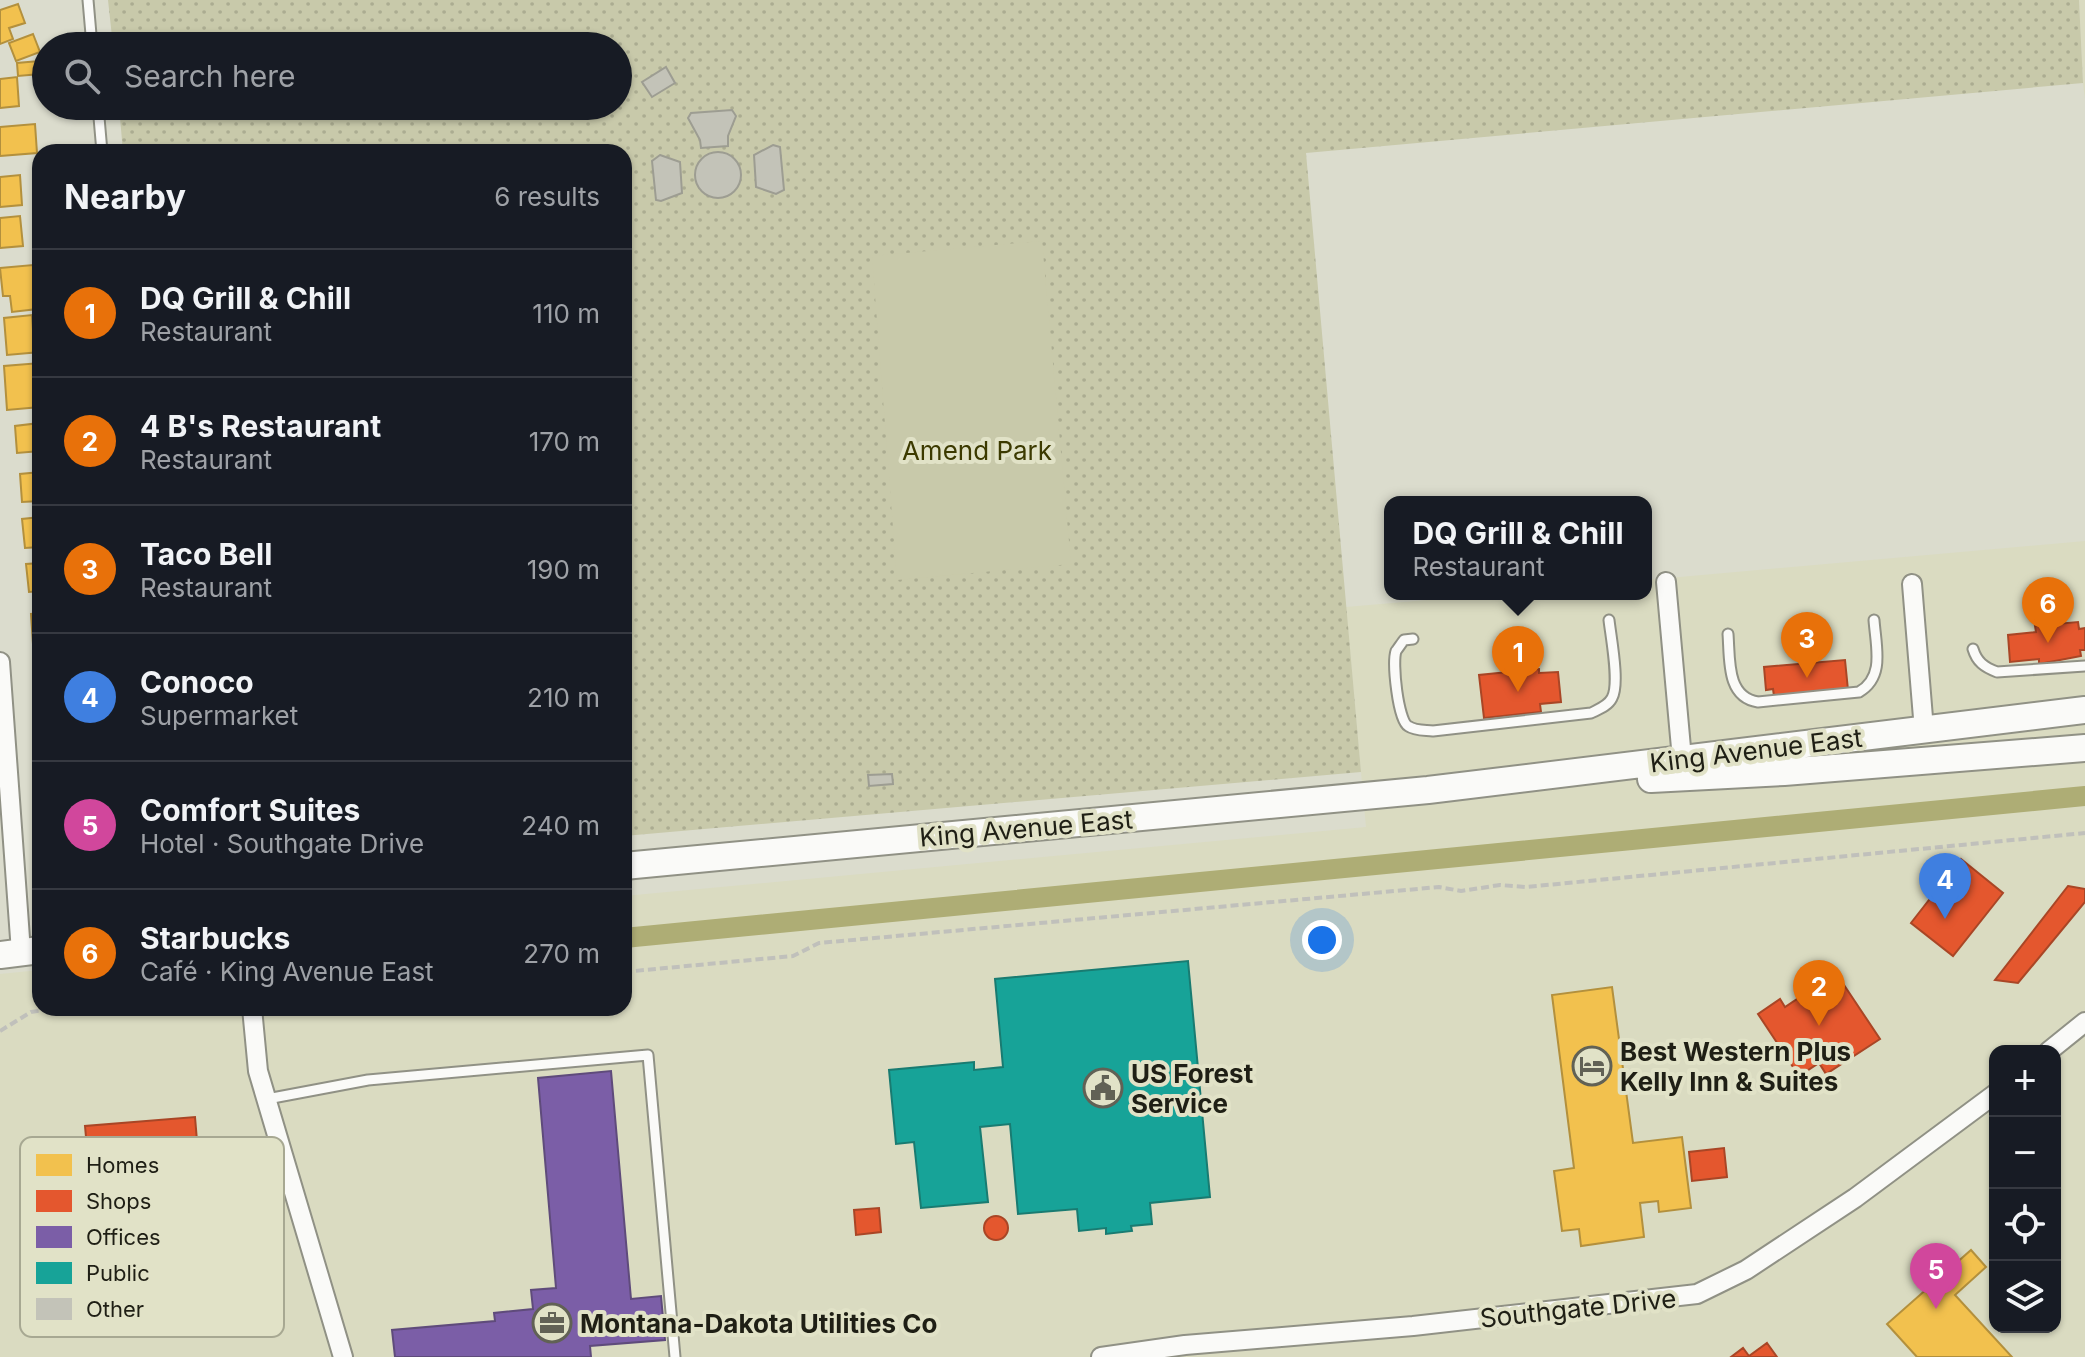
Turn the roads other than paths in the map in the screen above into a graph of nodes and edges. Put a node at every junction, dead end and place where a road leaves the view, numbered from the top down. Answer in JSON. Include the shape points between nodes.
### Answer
{"nodes":[{"id":1,"x":88,"y":0,"type":"edge"},
{"id":2,"x":91,"y":32,"type":"edge"},
{"id":3,"x":99,"y":120,"type":"edge"},
{"id":4,"x":101,"y":144,"type":"edge"},
{"id":5,"x":1666,"y":582,"type":"dead end"},
{"id":6,"x":1912,"y":584,"type":"dead end"},
{"id":7,"x":1609,"y":620,"type":"dead end"},
{"id":8,"x":1874,"y":620,"type":"dead end"},
{"id":9,"x":1728,"y":634,"type":"dead end"},
{"id":10,"x":1413,"y":639,"type":"dead end"},
{"id":11,"x":1973,"y":649,"type":"dead end"},
{"id":12,"x":0,"y":662,"type":"edge"},
{"id":13,"x":2085,"y":666,"type":"edge"},
{"id":14,"x":2085,"y":710,"type":"edge"},
{"id":15,"x":1924,"y":730,"type":"junction"},
{"id":16,"x":2085,"y":748,"type":"edge"},
{"id":17,"x":1682,"y":759,"type":"junction"},
{"id":18,"x":1428,"y":790,"type":"junction"},
{"id":19,"x":5,"y":800,"type":"edge"},
{"id":20,"x":632,"y":865,"type":"edge"},
{"id":21,"x":20,"y":952,"type":"edge"},
{"id":22,"x":246,"y":1016,"type":"edge"},
{"id":23,"x":2085,"y":1022,"type":"edge"},
{"id":24,"x":2056,"y":1045,"type":"edge"},
{"id":25,"x":1989,"y":1098,"type":"edge"},
{"id":26,"x":267,"y":1099,"type":"junction"},
{"id":27,"x":278,"y":1137,"type":"edge"},
{"id":28,"x":284,"y":1157,"type":"edge"},
{"id":29,"x":343,"y":1357,"type":"edge"},
{"id":30,"x":675,"y":1357,"type":"edge"},
{"id":31,"x":1101,"y":1357,"type":"edge"}],
"edges":[{"from":1,"to":2,"type":"lane"},
{"from":3,"to":4,"type":"lane"},
{"from":5,"to":17,"type":"street"},
{"from":6,"to":15,"type":"street"},
{"from":7,"to":10,"type":"lane","via":[[1615,685],[1606,706],[1591,713],[1433,731],[1406,726],[1400,718],[1396,650],[1404,640]]},
{"from":8,"to":9,"type":"lane","via":[[1874,679],[1859,692],[1844,694],[1748,700],[1733,682]]},
{"from":11,"to":13,"type":"lane","via":[[1985,667],[1997,672]]},
{"from":12,"to":19,"type":"street"},
{"from":14,"to":15,"type":"main road","name":"King Avenue East"},
{"from":15,"to":17,"type":"main road","name":"King Avenue East"},
{"from":16,"to":18,"type":"main road","name":"King Avenue East","via":[[1784,772]]},
{"from":17,"to":18,"type":"main road","name":"King Avenue East"},
{"from":18,"to":20,"type":"main road","name":"King Avenue East"},
{"from":19,"to":21,"type":"street"},
{"from":22,"to":26,"type":"street"},
{"from":23,"to":24,"type":"street"},
{"from":25,"to":31,"type":"street","name":"Southgate Drive","via":[[1855,1198],[1746,1270],[1697,1294]]},
{"from":26,"to":27,"type":"street"},
{"from":26,"to":30,"type":"lane","via":[[368,1080],[648,1055]]},
{"from":28,"to":29,"type":"street"}]}
